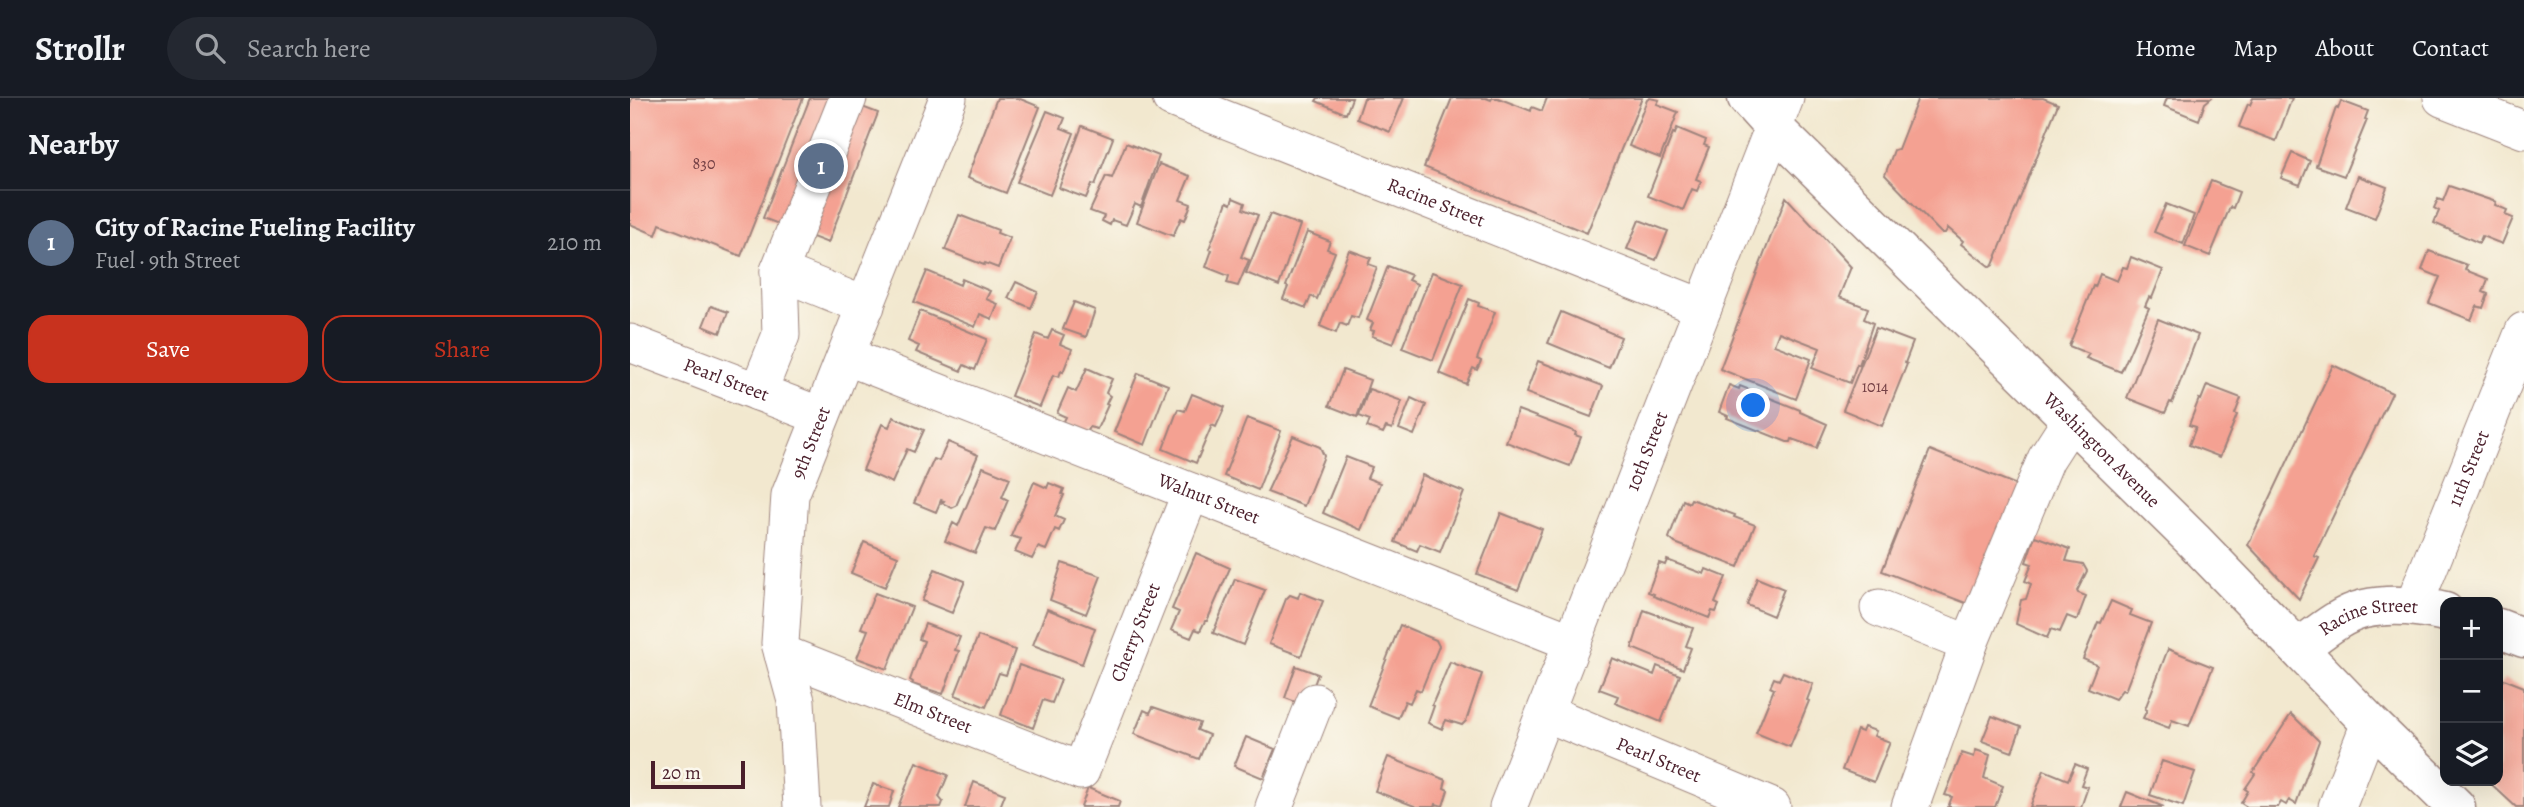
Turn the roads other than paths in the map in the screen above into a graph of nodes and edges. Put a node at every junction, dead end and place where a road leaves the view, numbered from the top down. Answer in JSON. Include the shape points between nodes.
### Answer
{"nodes":[{"id":1,"x":848,"y":98,"type":"edge"},
{"id":2,"x":948,"y":98,"type":"edge"},
{"id":3,"x":1171,"y":98,"type":"edge"},
{"id":4,"x":1747,"y":98,"type":"edge"},
{"id":5,"x":2442,"y":98,"type":"edge"},
{"id":6,"x":1779,"y":112,"type":"edge"},
{"id":7,"x":2524,"y":131,"type":"edge"},
{"id":8,"x":779,"y":271,"type":"junction"},
{"id":9,"x":866,"y":306,"type":"junction"},
{"id":10,"x":1703,"y":308,"type":"junction"},
{"id":11,"x":2524,"y":331,"type":"edge"},
{"id":12,"x":630,"y":343,"type":"edge"},
{"id":13,"x":846,"y":356,"type":"junction"},
{"id":14,"x":758,"y":392,"type":"junction"},
{"id":15,"x":821,"y":416,"type":"junction"},
{"id":16,"x":2071,"y":419,"type":"junction"},
{"id":17,"x":1191,"y":492,"type":"junction"},
{"id":18,"x":1879,"y":608,"type":"dead end"},
{"id":19,"x":2429,"y":608,"type":"edge"},
{"id":20,"x":2503,"y":630,"type":"edge"},
{"id":21,"x":2524,"y":638,"type":"edge"},
{"id":22,"x":1572,"y":642,"type":"junction"},
{"id":23,"x":1969,"y":644,"type":"junction"},
{"id":24,"x":2299,"y":648,"type":"junction"},
{"id":25,"x":783,"y":654,"type":"junction"},
{"id":26,"x":1315,"y":702,"type":"dead end"},
{"id":27,"x":1546,"y":713,"type":"junction"},
{"id":28,"x":2370,"y":723,"type":"junction"},
{"id":29,"x":1081,"y":771,"type":"joint"},
{"id":30,"x":802,"y":807,"type":"edge"},
{"id":31,"x":1274,"y":807,"type":"edge"},
{"id":32,"x":1508,"y":807,"type":"edge"},
{"id":33,"x":1772,"y":807,"type":"edge"},
{"id":34,"x":1910,"y":807,"type":"edge"},
{"id":35,"x":2337,"y":807,"type":"edge"},
{"id":36,"x":2456,"y":807,"type":"edge"}],
"edges":[{"from":1,"to":8,"type":"street"},
{"from":2,"to":9,"type":"street","name":"9th Street"},
{"from":3,"to":10,"type":"street","name":"Racine Street"},
{"from":4,"to":6,"type":"main road","name":"Washington Avenue"},
{"from":5,"to":7,"type":"street"},
{"from":6,"to":10,"type":"street","name":"10th Street"},
{"from":6,"to":16,"type":"main road","name":"Washington Avenue"},
{"from":8,"to":9,"type":"street"},
{"from":8,"to":14,"type":"street","via":[[781,335]]},
{"from":9,"to":13,"type":"street","name":"9th Street"},
{"from":10,"to":22,"type":"street","name":"10th Street"},
{"from":11,"to":19,"type":"street","name":"11th Street"},
{"from":12,"to":14,"type":"street","name":"Pearl Street"},
{"from":13,"to":15,"type":"street","name":"9th Street"},
{"from":13,"to":17,"type":"street","name":"Walnut Street"},
{"from":14,"to":15,"type":"street","name":"Pearl Street"},
{"from":15,"to":25,"type":"street","name":"9th Street","via":[[790,495]]},
{"from":16,"to":23,"type":"street","via":[[2046,459]]},
{"from":16,"to":24,"type":"main road","name":"Washington Avenue"},
{"from":17,"to":22,"type":"street","name":"Walnut Street"},
{"from":17,"to":29,"type":"street","name":"Cherry Street"},
{"from":18,"to":23,"type":"street"},
{"from":19,"to":24,"type":"main road","name":"Racine Street","via":[[2363,609]]},
{"from":20,"to":21,"type":"main road"},
{"from":22,"to":27,"type":"street","name":"10th Street"},
{"from":23,"to":34,"type":"street"},
{"from":24,"to":28,"type":"main road","name":"Washington Avenue"},
{"from":25,"to":29,"type":"street","name":"Elm Street"},
{"from":25,"to":30,"type":"street","name":"9th Street","via":[[796,701]]},
{"from":26,"to":31,"type":"street"},
{"from":27,"to":32,"type":"street","name":"10th Street"},
{"from":27,"to":33,"type":"street","name":"Pearl Street"},
{"from":28,"to":35,"type":"street"},
{"from":28,"to":36,"type":"main road","name":"Washington Avenue"}]}
